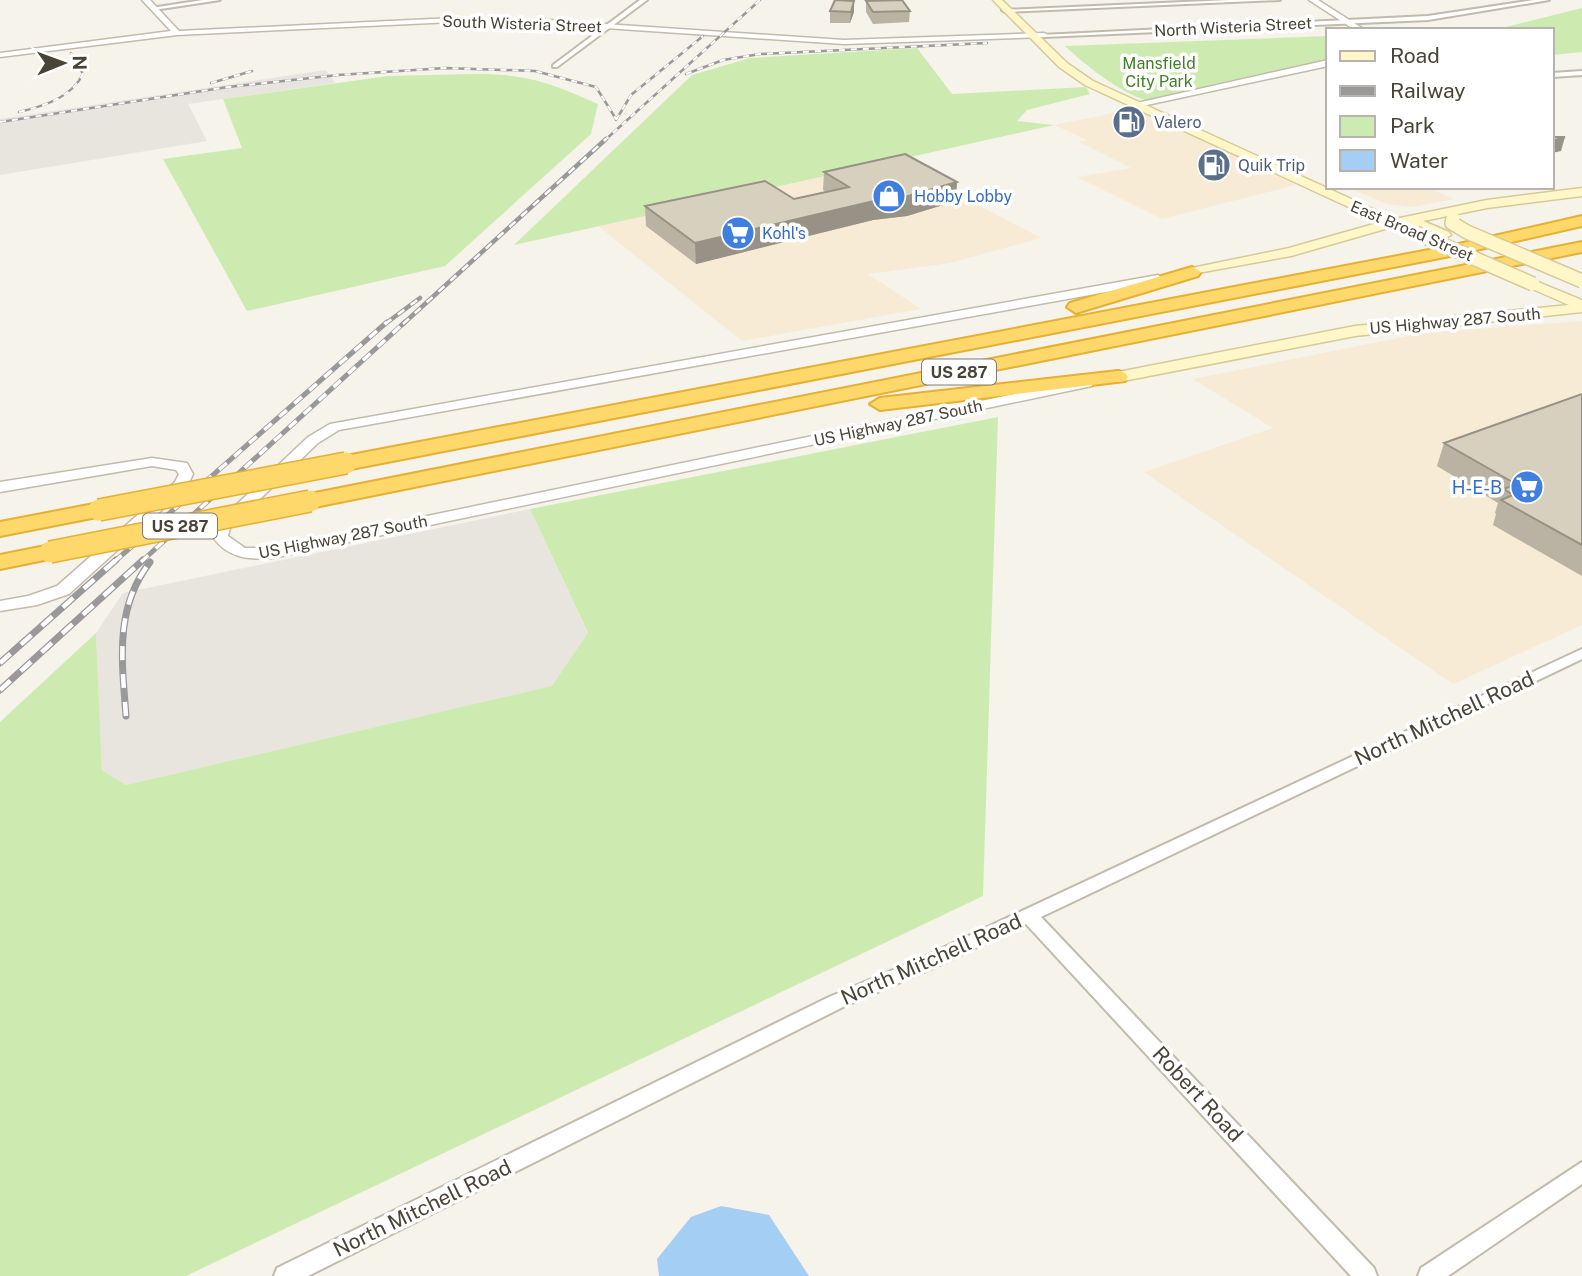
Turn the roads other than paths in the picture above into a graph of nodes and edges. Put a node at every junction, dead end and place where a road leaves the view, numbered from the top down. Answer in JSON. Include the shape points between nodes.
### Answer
{"nodes":[{"id":1,"x":146,"y":0,"type":"edge"},
{"id":2,"x":216,"y":0,"type":"edge"},
{"id":3,"x":644,"y":0,"type":"edge"},
{"id":4,"x":997,"y":0,"type":"edge"},
{"id":5,"x":1278,"y":0,"type":"edge"},
{"id":6,"x":1313,"y":0,"type":"edge"},
{"id":7,"x":1546,"y":0,"type":"edge"},
{"id":8,"x":1007,"y":5,"type":"edge"},
{"id":9,"x":154,"y":8,"type":"junction"},
{"id":10,"x":1018,"y":10,"type":"junction"},
{"id":11,"x":1349,"y":21,"type":"junction"},
{"id":12,"x":609,"y":26,"type":"junction"},
{"id":13,"x":1358,"y":28,"type":"edge"},
{"id":14,"x":177,"y":33,"type":"junction"},
{"id":15,"x":1044,"y":34,"type":"junction"},
{"id":16,"x":1032,"y":35,"type":"junction"},
{"id":17,"x":0,"y":55,"type":"edge"},
{"id":18,"x":1326,"y":63,"type":"edge"},
{"id":19,"x":1063,"y":65,"type":"junction"},
{"id":20,"x":1076,"y":65,"type":"junction"},
{"id":21,"x":555,"y":66,"type":"dead end"},
{"id":22,"x":1582,"y":73,"type":"edge"},
{"id":23,"x":1554,"y":75,"type":"edge"},
{"id":24,"x":1103,"y":82,"type":"junction"},
{"id":25,"x":1089,"y":83,"type":"junction"},
{"id":26,"x":1139,"y":104,"type":"junction"},
{"id":27,"x":1189,"y":127,"type":"junction"},
{"id":28,"x":1296,"y":170,"type":"junction"},
{"id":29,"x":1280,"y":173,"type":"junction"},
{"id":30,"x":1326,"y":183,"type":"edge"},
{"id":31,"x":1340,"y":189,"type":"edge"},
{"id":32,"x":1582,"y":192,"type":"edge"},
{"id":33,"x":1352,"y":205,"type":"junction"},
{"id":34,"x":1476,"y":206,"type":"junction"},
{"id":35,"x":1409,"y":219,"type":"junction"},
{"id":36,"x":1582,"y":221,"type":"edge"},
{"id":37,"x":1393,"y":223,"type":"junction"},
{"id":38,"x":1370,"y":230,"type":"junction"},
{"id":39,"x":1582,"y":247,"type":"edge"},
{"id":40,"x":1192,"y":272,"type":"junction"},
{"id":41,"x":1537,"y":280,"type":"junction"},
{"id":42,"x":1582,"y":281,"type":"edge"},
{"id":43,"x":1582,"y":294,"type":"edge"},
{"id":44,"x":1582,"y":306,"type":"edge"},
{"id":45,"x":1559,"y":311,"type":"junction"},
{"id":46,"x":1582,"y":314,"type":"edge"},
{"id":47,"x":942,"y":347,"type":"junction"},
{"id":48,"x":1118,"y":377,"type":"junction"},
{"id":49,"x":433,"y":478,"type":"junction"},
{"id":50,"x":0,"y":486,"type":"edge"},
{"id":51,"x":0,"y":529,"type":"edge"},
{"id":52,"x":0,"y":562,"type":"edge"},
{"id":53,"x":0,"y":606,"type":"edge"},
{"id":54,"x":1582,"y":653,"type":"edge"},
{"id":55,"x":1029,"y":915,"type":"junction"},
{"id":56,"x":1582,"y":1172,"type":"edge"},
{"id":57,"x":285,"y":1276,"type":"edge"},
{"id":58,"x":1366,"y":1276,"type":"edge"},
{"id":59,"x":1429,"y":1276,"type":"edge"}],
"edges":[{"from":1,"to":9,"type":"street"},
{"from":2,"to":9,"type":"street"},
{"from":3,"to":12,"type":"street"},
{"from":4,"to":8,"type":"main road","name":"East Broad Street"},
{"from":5,"to":10,"type":"street"},
{"from":6,"to":11,"type":"street"},
{"from":7,"to":11,"type":"street","name":"North Wisteria Street","via":[[1428,18]]},
{"from":8,"to":10,"type":"main road","name":"East Broad Street"},
{"from":8,"to":16,"type":"main road","name":"East Broad Street"},
{"from":9,"to":14,"type":"street"},
{"from":10,"to":15,"type":"main road","name":"East Broad Street"},
{"from":11,"to":13,"type":"street"},
{"from":11,"to":15,"type":"street","name":"North Wisteria Street"},
{"from":12,"to":14,"type":"street","name":"South Wisteria Street","via":[[453,20]]},
{"from":12,"to":16,"type":"street","name":"South Wisteria Street","via":[[844,42]]},
{"from":12,"to":21,"type":"street"},
{"from":14,"to":17,"type":"street","name":"South Wisteria Street"},
{"from":15,"to":16,"type":"street","name":"South Wisteria Street"},
{"from":15,"to":20,"type":"main road","name":"East Broad Street"},
{"from":16,"to":19,"type":"main road","name":"East Broad Street"},
{"from":18,"to":26,"type":"street"},
{"from":19,"to":20,"type":"main road"},
{"from":19,"to":25,"type":"main road","name":"East Broad Street"},
{"from":20,"to":24,"type":"main road","name":"East Broad Street"},
{"from":22,"to":23,"type":"street"},
{"from":24,"to":25,"type":"main road"},
{"from":24,"to":26,"type":"main road","name":"East Broad Street"},
{"from":25,"to":26,"type":"main road","name":"East Broad Street"},
{"from":26,"to":27,"type":"main road","name":"East Broad Street"},
{"from":27,"to":28,"type":"main road","name":"East Broad Street"},
{"from":27,"to":29,"type":"main road","name":"East Broad Street"},
{"from":28,"to":29,"type":"main road"},
{"from":28,"to":30,"type":"main road","name":"East Broad Street"},
{"from":29,"to":33,"type":"main road","name":"East Broad Street"},
{"from":31,"to":35,"type":"main road","name":"East Broad Street"},
{"from":32,"to":34,"type":"main road","name":"US Highway 287 South"},
{"from":33,"to":37,"type":"main road","name":"East Broad Street"},
{"from":33,"to":38,"type":"main road","via":[[1373,219]]},
{"from":34,"to":35,"type":"main road","name":"US Highway 287 South"},
{"from":34,"to":42,"type":"main road","bridge":true,"via":[[1452,223]]},
{"from":35,"to":37,"type":"main road","name":"US Highway 287 South"},
{"from":35,"to":41,"type":"main road","name":"East Broad Street"},
{"from":36,"to":47,"type":"highway","number":"US 287","via":[[1450,251]]},
{"from":37,"to":38,"type":"main road","name":"US Highway 287 South"},
{"from":37,"to":41,"type":"main road","name":"East Broad Street","bridge":true},
{"from":38,"to":40,"type":"main road","name":"US Highway 287 South"},
{"from":39,"to":49,"type":"highway","number":"US 287"},
{"from":40,"to":47,"type":"highway"},
{"from":40,"to":48,"type":"street","name":"US Highway 287 South","via":[[335,426],[313,440],[223,526],[220,536],[236,551],[273,553]]},
{"from":41,"to":43,"type":"main road","name":"East Broad Street"},
{"from":41,"to":44,"type":"main road","name":"East Broad Street"},
{"from":44,"to":45,"type":"main road","name":"US Highway 287 South"},
{"from":45,"to":46,"type":"main road"},
{"from":45,"to":48,"type":"main road","name":"US Highway 287 South","via":[[1366,329]]},
{"from":47,"to":51,"type":"highway","number":"US 287","bridge":true},
{"from":48,"to":49,"type":"highway","via":[[802,416],[484,473]]},
{"from":49,"to":52,"type":"highway","number":"US 287","bridge":true},
{"from":50,"to":53,"type":"street","via":[[152,462],[183,466],[186,474],[182,484],[63,590]]},
{"from":54,"to":55,"type":"street","name":"North Mitchell Road"},
{"from":55,"to":57,"type":"street","name":"North Mitchell Road","via":[[836,1002]]},
{"from":55,"to":58,"type":"street","name":"Robert Road"},
{"from":56,"to":59,"type":"street"}]}
